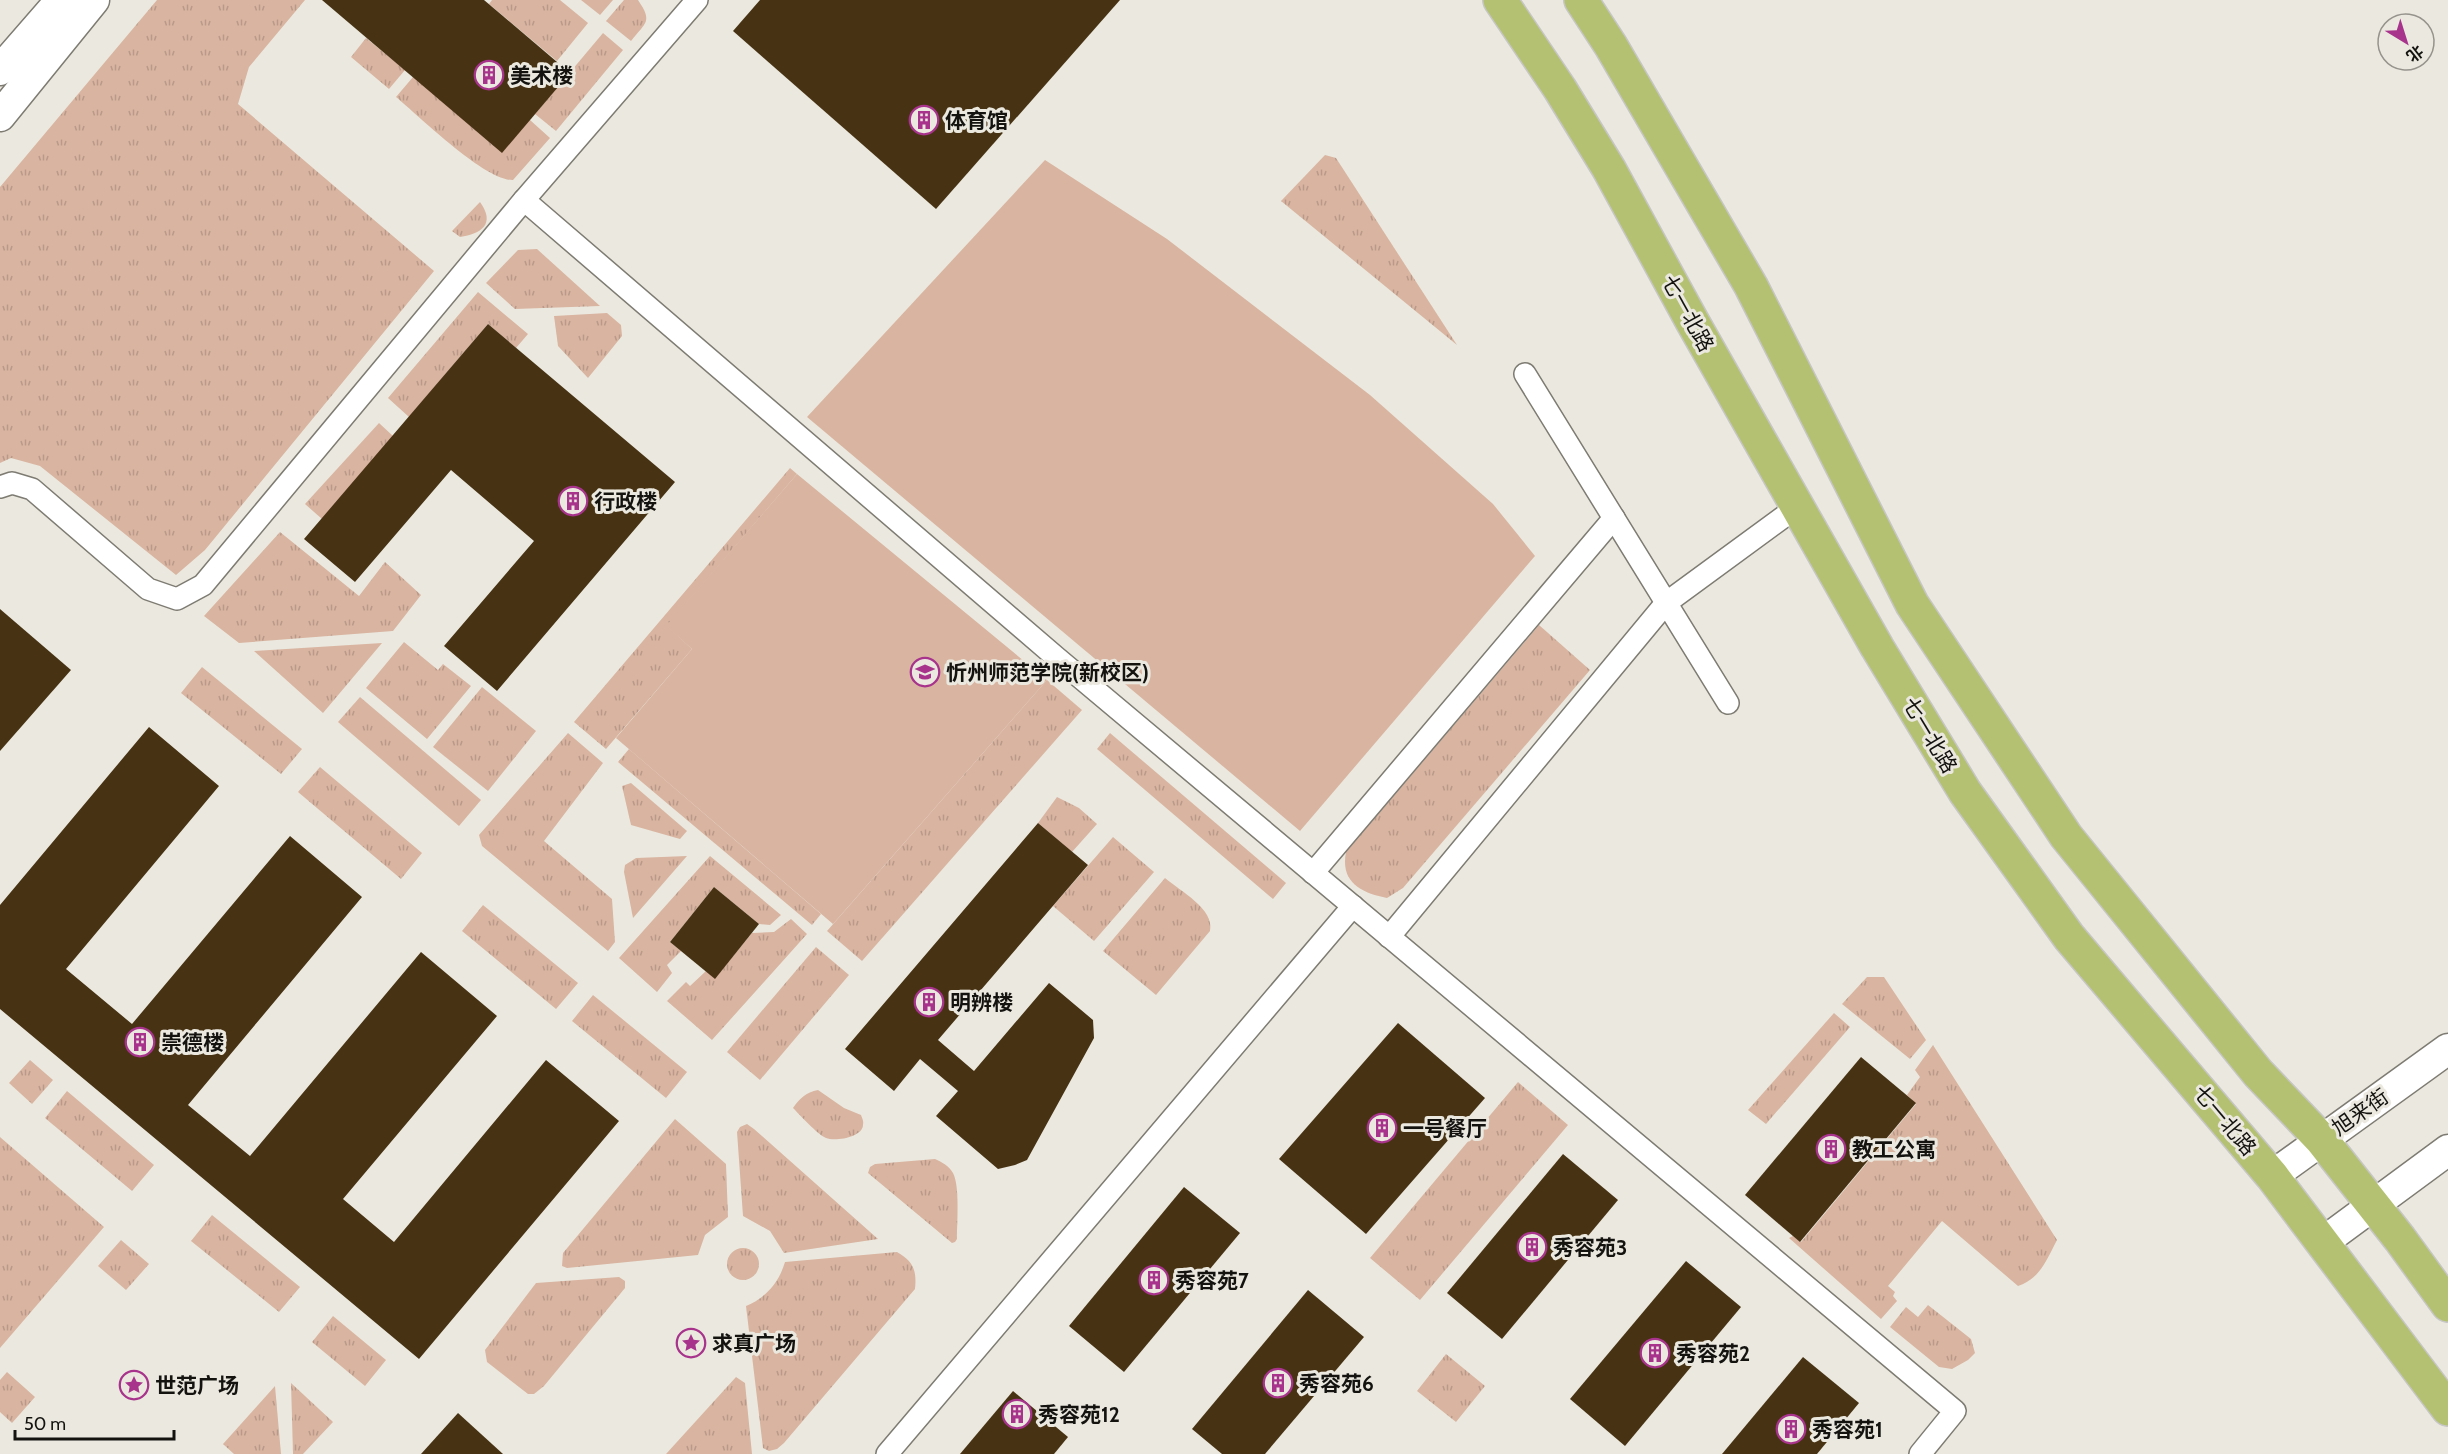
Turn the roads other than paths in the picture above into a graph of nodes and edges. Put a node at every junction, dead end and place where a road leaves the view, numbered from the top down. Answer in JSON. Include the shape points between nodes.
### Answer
{"nodes":[{"id":1,"x":61,"y":0,"type":"edge"},
{"id":2,"x":94,"y":0,"type":"edge"},
{"id":3,"x":697,"y":0,"type":"edge"},
{"id":4,"x":1500,"y":0,"type":"edge"},
{"id":5,"x":1581,"y":0,"type":"edge"},
{"id":6,"x":0,"y":70,"type":"edge"},
{"id":7,"x":0,"y":116,"type":"edge"},
{"id":8,"x":524,"y":200,"type":"junction"},
{"id":9,"x":1525,"y":374,"type":"dead end"},
{"id":10,"x":0,"y":487,"type":"edge"},
{"id":11,"x":1797,"y":507,"type":"junction"},
{"id":12,"x":1614,"y":518,"type":"junction"},
{"id":13,"x":1666,"y":603,"type":"junction"},
{"id":14,"x":1728,"y":703,"type":"dead end"},
{"id":15,"x":1313,"y":873,"type":"junction"},
{"id":16,"x":1353,"y":906,"type":"junction"},
{"id":17,"x":1389,"y":937,"type":"junction"},
{"id":18,"x":2448,"y":1049,"type":"edge"},
{"id":19,"x":2321,"y":1139,"type":"junction"},
{"id":20,"x":2448,"y":1150,"type":"edge"},
{"id":21,"x":2272,"y":1176,"type":"junction"},
{"id":22,"x":2373,"y":1205,"type":"junction"},
{"id":23,"x":2322,"y":1243,"type":"junction"},
{"id":24,"x":2448,"y":1305,"type":"edge"},
{"id":25,"x":2448,"y":1409,"type":"edge"},
{"id":26,"x":887,"y":1454,"type":"edge"},
{"id":27,"x":1920,"y":1454,"type":"edge"}],
"edges":[{"from":1,"to":6,"type":"street"},
{"from":2,"to":7,"type":"street"},
{"from":3,"to":8,"type":"street"},
{"from":4,"to":11,"type":"main road","name":"七一北路","via":[[1609,169]]},
{"from":5,"to":19,"type":"main road","via":[[1752,286],[1912,604],[2066,836],[2258,1073]]},
{"from":8,"to":10,"type":"street","via":[[203,585],[177,599],[148,589],[32,489],[12,483]]},
{"from":8,"to":15,"type":"street"},
{"from":9,"to":12,"type":"street"},
{"from":11,"to":13,"type":"street"},
{"from":11,"to":21,"type":"main road","name":"七一北路","via":[[1965,792],[2069,938]]},
{"from":12,"to":13,"type":"street"},
{"from":12,"to":15,"type":"street"},
{"from":13,"to":14,"type":"street"},
{"from":13,"to":17,"type":"street"},
{"from":15,"to":16,"type":"street"},
{"from":16,"to":17,"type":"street"},
{"from":16,"to":26,"type":"street"},
{"from":17,"to":27,"type":"street","via":[[1955,1411]]},
{"from":18,"to":19,"type":"street","name":"旭来街"},
{"from":19,"to":21,"type":"street","name":"旭来街"},
{"from":19,"to":22,"type":"main road"},
{"from":20,"to":22,"type":"street"},
{"from":21,"to":23,"type":"main road","name":"七一北路"},
{"from":22,"to":23,"type":"street"},
{"from":22,"to":24,"type":"main road"},
{"from":23,"to":25,"type":"main road","name":"七一北路"}]}
